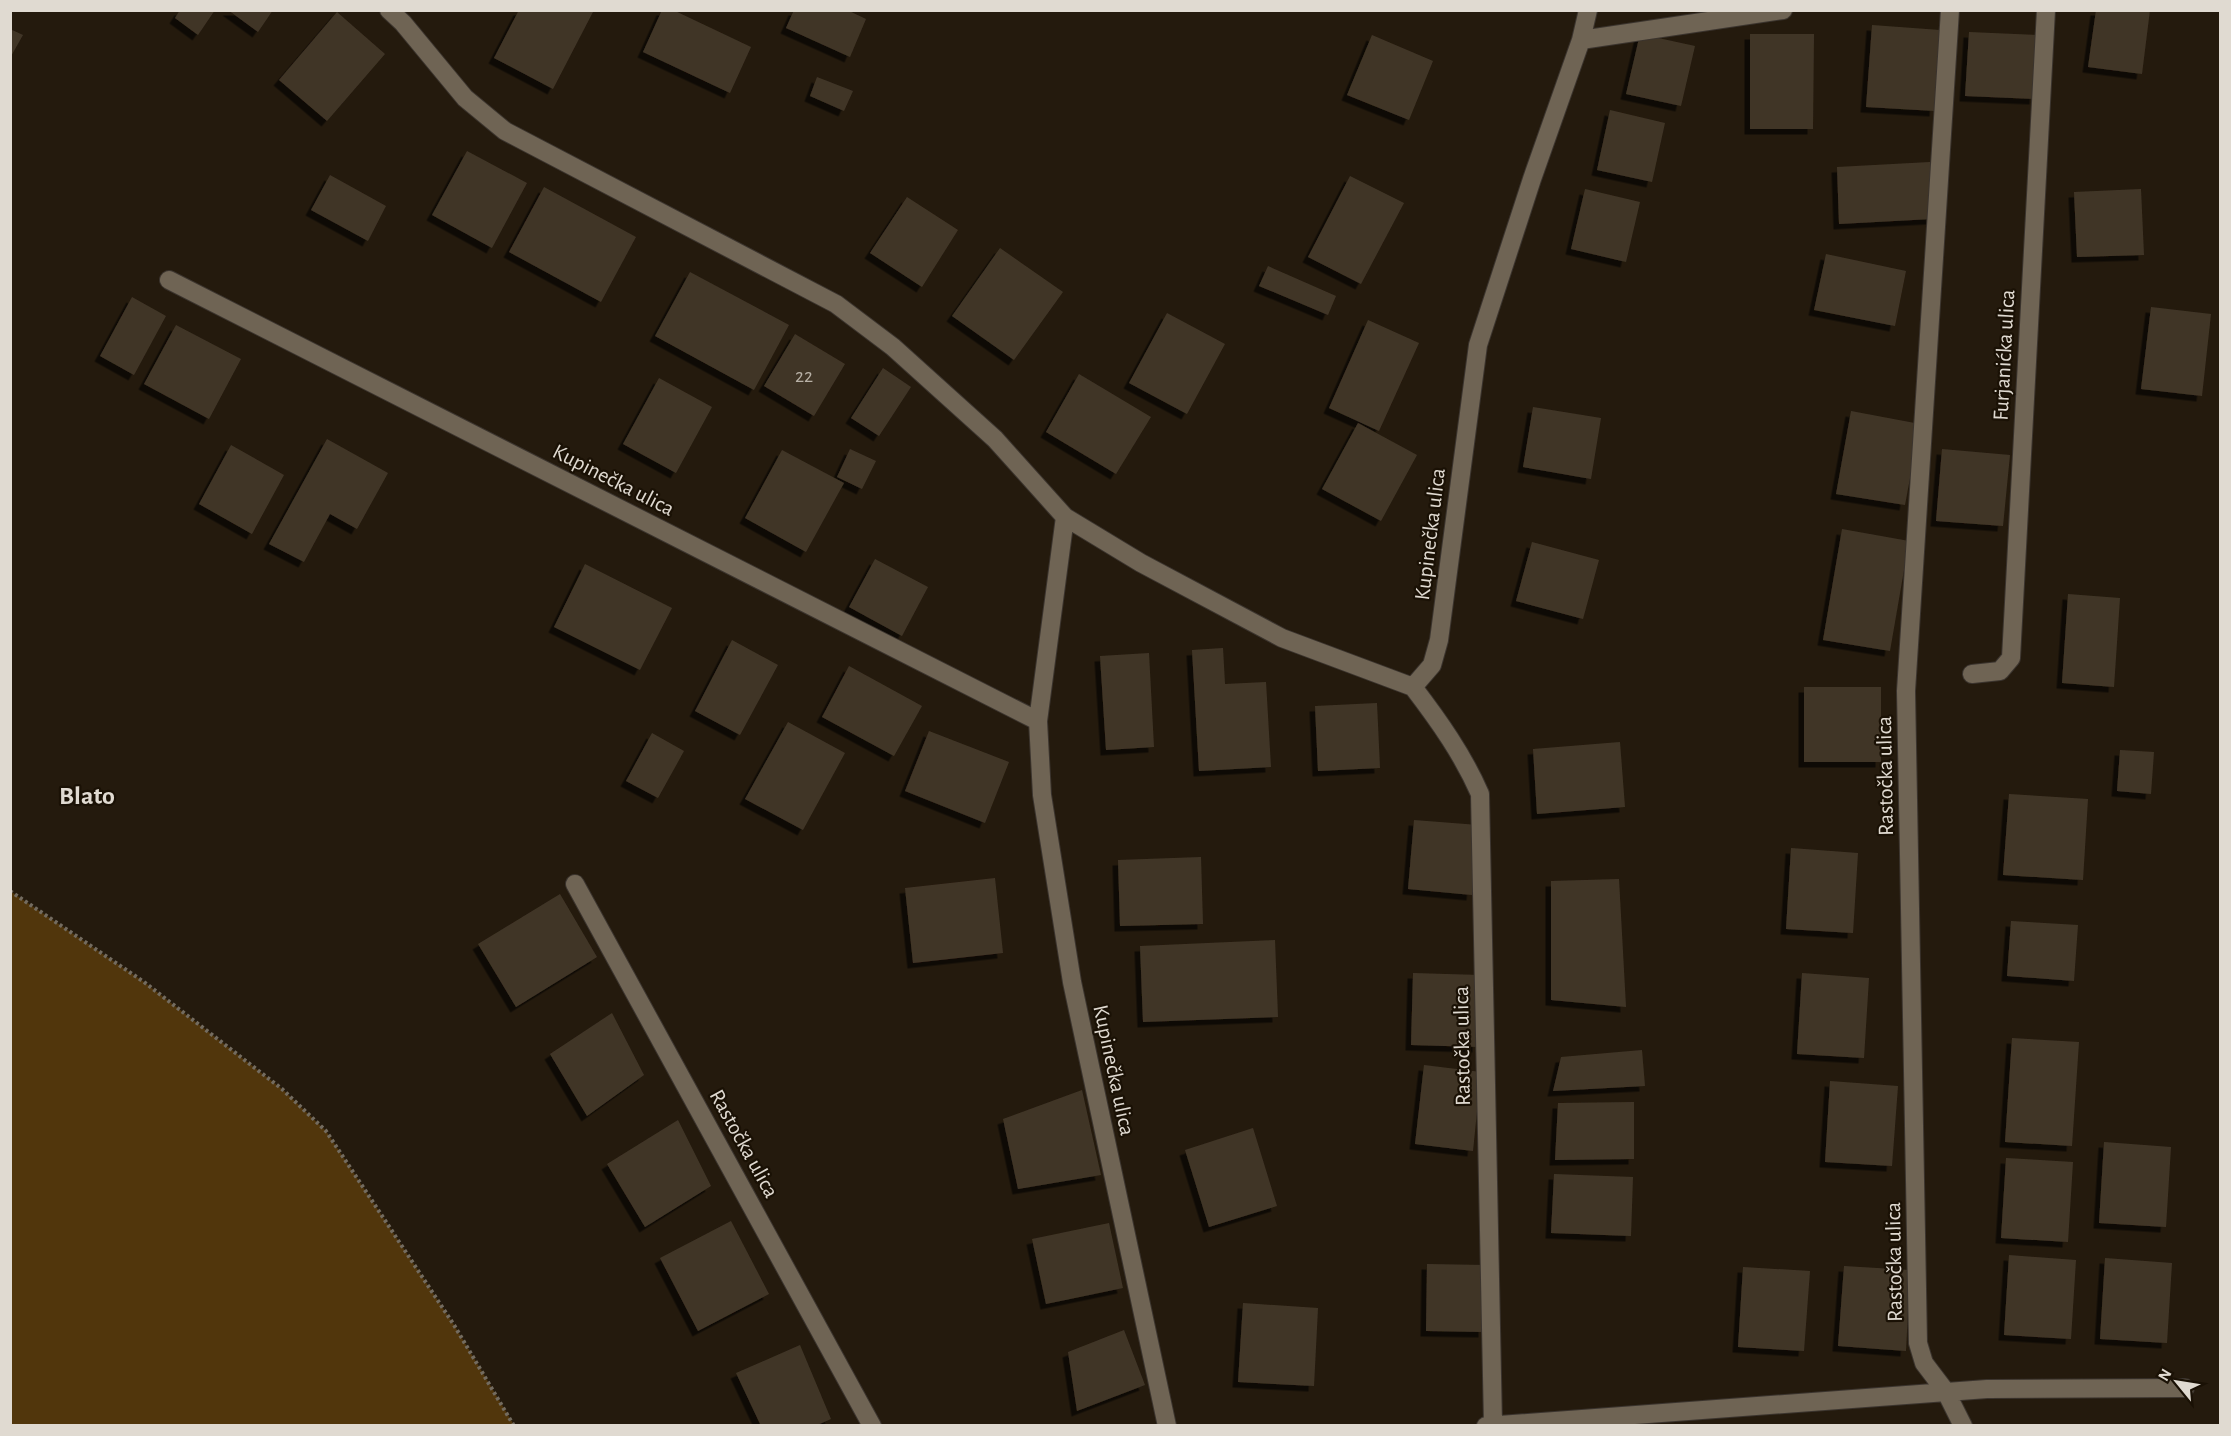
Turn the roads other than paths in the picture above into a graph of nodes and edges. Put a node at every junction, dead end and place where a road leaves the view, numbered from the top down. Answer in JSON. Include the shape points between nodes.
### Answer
{"nodes":[{"id":1,"x":389,"y":10,"type":"edge"},
{"id":2,"x":1588,"y":10,"type":"edge"},
{"id":3,"x":1783,"y":10,"type":"edge"},
{"id":4,"x":1950,"y":10,"type":"edge"},
{"id":5,"x":2046,"y":10,"type":"edge"},
{"id":6,"x":408,"y":17,"type":"edge"},
{"id":7,"x":1581,"y":40,"type":"junction"},
{"id":8,"x":169,"y":280,"type":"dead end"},
{"id":9,"x":1065,"y":517,"type":"junction"},
{"id":10,"x":1972,"y":674,"type":"dead end"},
{"id":11,"x":1413,"y":687,"type":"junction"},
{"id":12,"x":1038,"y":721,"type":"junction"},
{"id":13,"x":575,"y":884,"type":"dead end"},
{"id":14,"x":2185,"y":1388,"type":"dead end"},
{"id":15,"x":1946,"y":1392,"type":"junction"},
{"id":16,"x":872,"y":1425,"type":"edge"},
{"id":17,"x":1167,"y":1425,"type":"edge"},
{"id":18,"x":1490,"y":1425,"type":"edge"},
{"id":19,"x":1964,"y":1425,"type":"edge"}],
"edges":[{"from":1,"to":6,"type":"street"},
{"from":2,"to":7,"type":"street","name":"Kupinečka ulica"},
{"from":3,"to":7,"type":"street"},
{"from":4,"to":15,"type":"street","name":"Rastočka ulica","via":[[1906,691],[1918,1343],[1924,1363]]},
{"from":5,"to":10,"type":"street","name":"Furjanićka ulica","via":[[2011,658],[2000,671]]},
{"from":6,"to":9,"type":"street","via":[[465,98],[505,130],[836,304],[893,347],[995,439]]},
{"from":7,"to":11,"type":"street","name":"Kupinečka ulica","via":[[1478,345],[1439,640],[1432,665]]},
{"from":8,"to":12,"type":"street","name":"Kupinečka ulica"},
{"from":9,"to":11,"type":"street","via":[[1141,563],[1282,638]]},
{"from":9,"to":12,"type":"street","name":"Kupinečka ulica"},
{"from":11,"to":18,"type":"street","name":"Rastočka ulica","via":[[1461,754],[1480,794]]},
{"from":12,"to":17,"type":"street","name":"Kupinečka ulica","via":[[1042,795],[1072,982]]},
{"from":13,"to":16,"type":"street","name":"Rastočka ulica"},
{"from":14,"to":15,"type":"street","name":"Rastočka ulica"},
{"from":15,"to":18,"type":"street","name":"Rastočka ulica"},
{"from":15,"to":19,"type":"street"}]}
